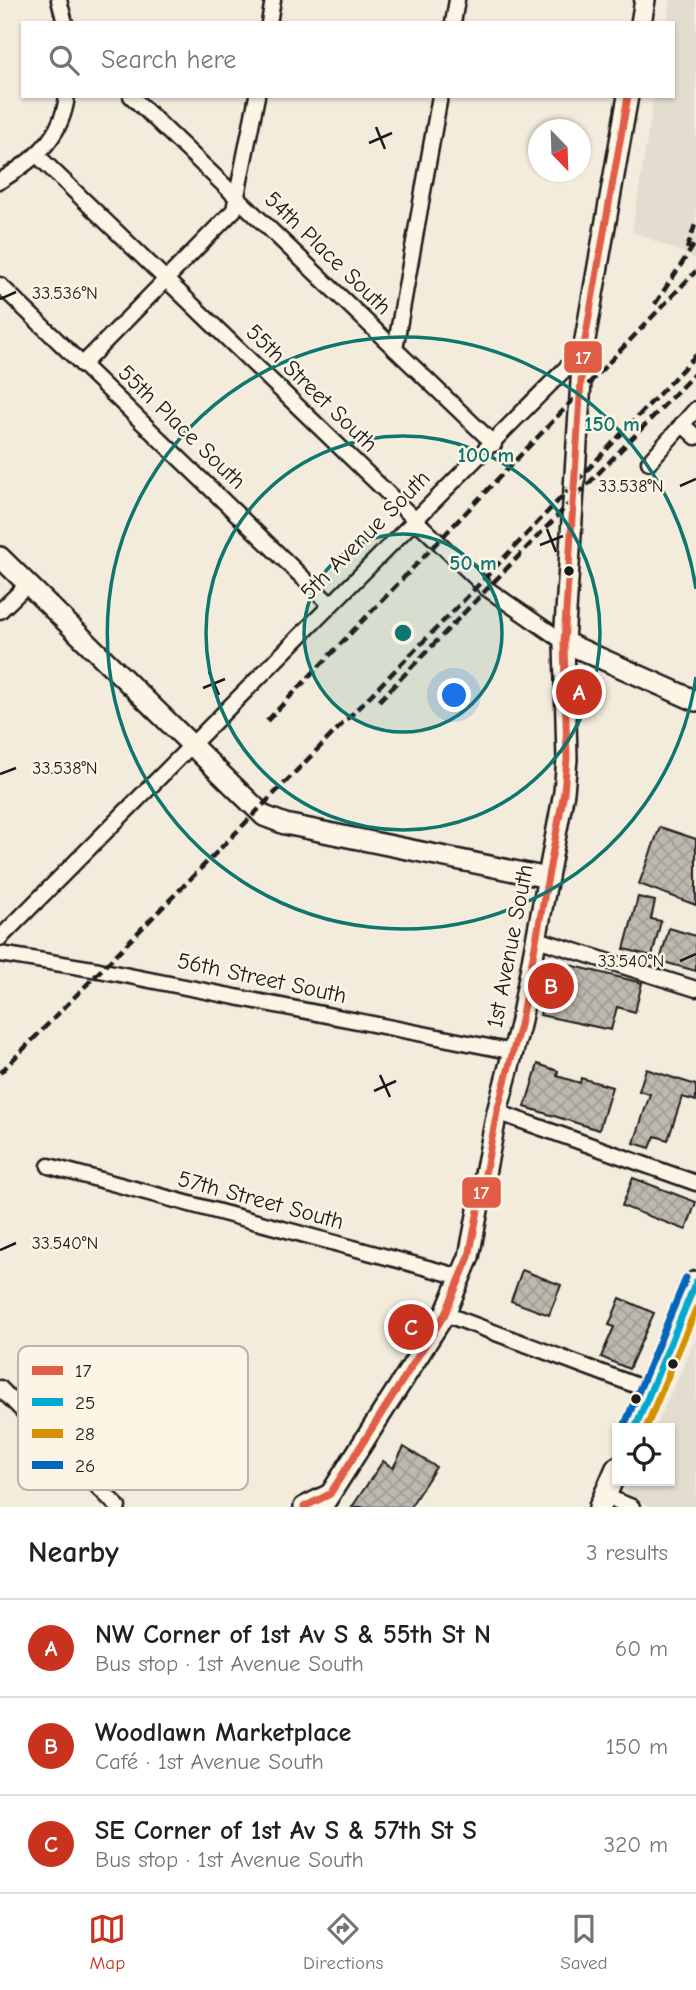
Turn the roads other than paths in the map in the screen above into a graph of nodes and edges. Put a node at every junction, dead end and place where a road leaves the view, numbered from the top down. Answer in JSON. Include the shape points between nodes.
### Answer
{"nodes":[{"id":1,"x":59,"y":0,"type":"edge"},
{"id":2,"x":274,"y":0,"type":"edge"},
{"id":3,"x":457,"y":0,"type":"edge"},
{"id":4,"x":645,"y":0,"type":"edge"},
{"id":5,"x":64,"y":21,"type":"edge"},
{"id":6,"x":270,"y":21,"type":"edge"},
{"id":7,"x":453,"y":21,"type":"edge"},
{"id":8,"x":641,"y":21,"type":"edge"},
{"id":9,"x":66,"y":98,"type":"edge"},
{"id":10,"x":133,"y":98,"type":"edge"},
{"id":11,"x":257,"y":98,"type":"edge"},
{"id":12,"x":440,"y":98,"type":"edge"},
{"id":13,"x":628,"y":98,"type":"edge"},
{"id":14,"x":38,"y":156,"type":"junction"},
{"id":15,"x":0,"y":181,"type":"edge"},
{"id":16,"x":239,"y":199,"type":"junction"},
{"id":17,"x":166,"y":279,"type":"junction"},
{"id":18,"x":0,"y":285,"type":"edge"},
{"id":19,"x":395,"y":349,"type":"junction"},
{"id":20,"x":583,"y":351,"type":"junction"},
{"id":21,"x":82,"y":365,"type":"junction"},
{"id":22,"x":696,"y":409,"type":"edge"},
{"id":23,"x":682,"y":424,"type":"junction"},
{"id":24,"x":696,"y":437,"type":"edge"},
{"id":25,"x":494,"y":444,"type":"junction"},
{"id":26,"x":649,"y":463,"type":"dead end"},
{"id":27,"x":415,"y":519,"type":"junction"},
{"id":28,"x":0,"y":557,"type":"edge"},
{"id":29,"x":27,"y":584,"type":"junction"},
{"id":30,"x":330,"y":604,"type":"junction"},
{"id":31,"x":0,"y":611,"type":"edge"},
{"id":32,"x":564,"y":642,"type":"junction"},
{"id":33,"x":695,"y":699,"type":"edge"},
{"id":34,"x":192,"y":744,"type":"junction"},
{"id":35,"x":548,"y":878,"type":"junction"},
{"id":36,"x":0,"y":938,"type":"edge"},
{"id":37,"x":537,"y":939,"type":"junction"},
{"id":38,"x":0,"y":954,"type":"edge"},
{"id":39,"x":696,"y":989,"type":"edge"},
{"id":40,"x":514,"y":1052,"type":"junction"},
{"id":41,"x":497,"y":1112,"type":"junction"},
{"id":42,"x":49,"y":1166,"type":"dead end"},
{"id":43,"x":696,"y":1183,"type":"edge"},
{"id":44,"x":461,"y":1277,"type":"junction"},
{"id":45,"x":696,"y":1282,"type":"edge"},
{"id":46,"x":445,"y":1314,"type":"junction"},
{"id":47,"x":0,"y":1388,"type":"edge"},
{"id":48,"x":651,"y":1391,"type":"junction"},
{"id":49,"x":18,"y":1406,"type":"edge"},
{"id":50,"x":637,"y":1423,"type":"edge"},
{"id":51,"x":612,"y":1479,"type":"edge"},
{"id":52,"x":101,"y":1490,"type":"edge"},
{"id":53,"x":326,"y":1500,"type":"edge"},
{"id":54,"x":602,"y":1502,"type":"edge"},
{"id":55,"x":118,"y":1507,"type":"edge"},
{"id":56,"x":304,"y":1507,"type":"edge"},
{"id":57,"x":632,"y":1507,"type":"edge"}],
"edges":[{"from":1,"to":5,"type":"street"},
{"from":2,"to":6,"type":"street"},
{"from":3,"to":7,"type":"street"},
{"from":4,"to":8,"type":"street"},
{"from":9,"to":14,"type":"street","via":[[54,137]]},
{"from":10,"to":16,"type":"street","name":"54th Place South"},
{"from":11,"to":16,"type":"street"},
{"from":12,"to":19,"type":"street"},
{"from":13,"to":20,"type":"street"},
{"from":14,"to":15,"type":"street"},
{"from":14,"to":17,"type":"street","name":"55th Street South"},
{"from":16,"to":17,"type":"street","via":[[234,210]]},
{"from":16,"to":19,"type":"street","name":"54th Place South"},
{"from":17,"to":21,"type":"street"},
{"from":17,"to":27,"type":"street","name":"55th Street South"},
{"from":18,"to":21,"type":"street","name":"55th Place South"},
{"from":19,"to":25,"type":"street","name":"54th Place South"},
{"from":20,"to":25,"type":"street","name":"5th Avenue South"},
{"from":20,"to":32,"type":"street","name":"1st Avenue South"},
{"from":21,"to":30,"type":"street","name":"55th Place South"},
{"from":22,"to":23,"type":"street"},
{"from":23,"to":24,"type":"street"},
{"from":23,"to":26,"type":"street"},
{"from":25,"to":27,"type":"street","name":"5th Avenue South"},
{"from":27,"to":30,"type":"street","name":"5th Avenue South"},
{"from":27,"to":32,"type":"street","name":"55th Street South","via":[[486,587]]},
{"from":28,"to":29,"type":"street"},
{"from":29,"to":31,"type":"street"},
{"from":29,"to":34,"type":"street"},
{"from":30,"to":34,"type":"street","name":"5th Avenue South"},
{"from":32,"to":33,"type":"street"},
{"from":32,"to":35,"type":"street","name":"1st Avenue South","via":[[567,759]]},
{"from":34,"to":35,"type":"street","via":[[274,821]]},
{"from":34,"to":36,"type":"street","name":"5th Avenue South"},
{"from":35,"to":37,"type":"street","name":"1st Avenue South"},
{"from":37,"to":39,"type":"street"},
{"from":37,"to":40,"type":"street","name":"1st Avenue South"},
{"from":38,"to":40,"type":"street","name":"56th Street South"},
{"from":40,"to":41,"type":"street","name":"1st Avenue South"},
{"from":41,"to":43,"type":"street"},
{"from":41,"to":44,"type":"street","name":"1st Avenue South","via":[[469,1257]]},
{"from":42,"to":44,"type":"street","name":"57th Street South"},
{"from":44,"to":46,"type":"street","name":"1st Avenue South"},
{"from":45,"to":48,"type":"main road"},
{"from":46,"to":48,"type":"street"},
{"from":46,"to":53,"type":"street","name":"1st Avenue South"},
{"from":47,"to":49,"type":"street"},
{"from":48,"to":50,"type":"main road"},
{"from":51,"to":54,"type":"main road"},
{"from":52,"to":55,"type":"street"},
{"from":53,"to":56,"type":"street"},
{"from":54,"to":57,"type":"street"}]}
